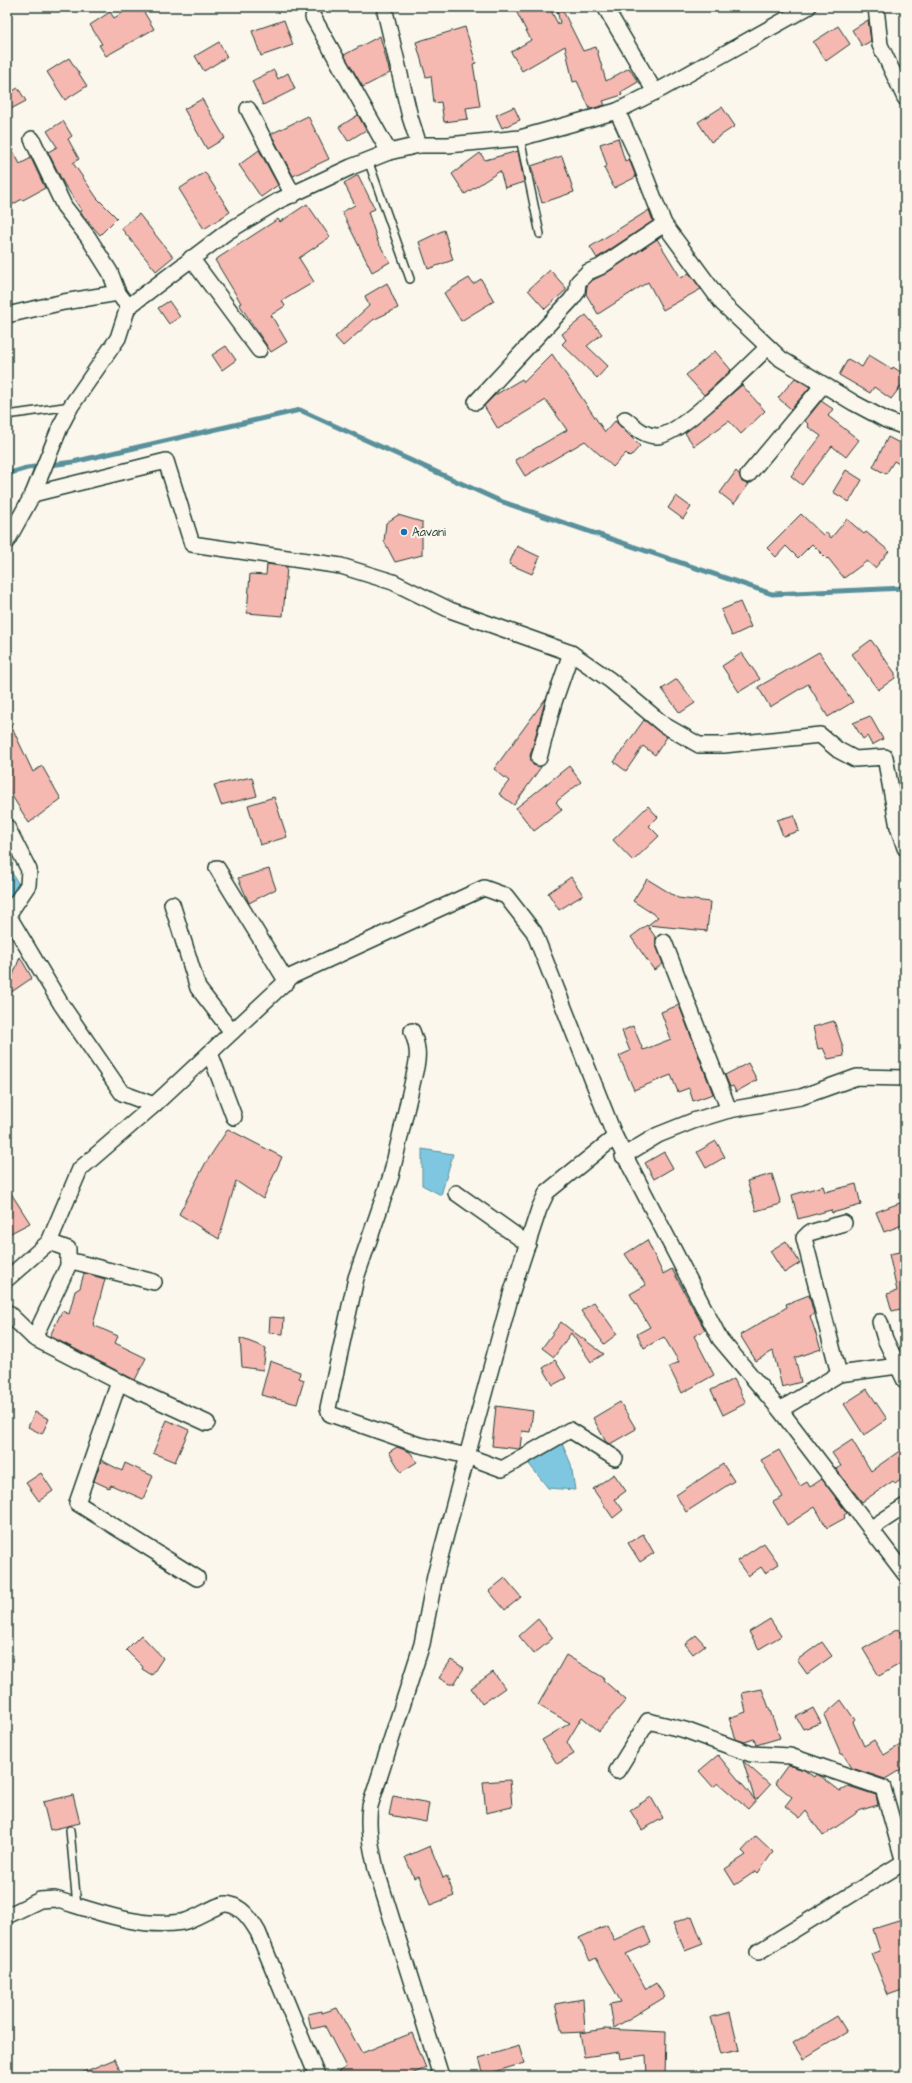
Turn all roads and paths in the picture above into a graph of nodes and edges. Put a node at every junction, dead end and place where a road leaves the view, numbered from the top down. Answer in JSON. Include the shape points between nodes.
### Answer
{"nodes":[{"id":1,"x":384,"y":7,"type":"edge"},
{"id":2,"x":605,"y":7,"type":"edge"},
{"id":3,"x":808,"y":7,"type":"edge"},
{"id":4,"x":876,"y":7,"type":"edge"},
{"id":5,"x":313,"y":17,"type":"dead end"},
{"id":6,"x":655,"y":92,"type":"junction"},
{"id":7,"x":905,"y":98,"type":"edge"},
{"id":8,"x":248,"y":109,"type":"dead end"},
{"id":9,"x":617,"y":110,"type":"junction"},
{"id":10,"x":520,"y":138,"type":"junction"},
{"id":11,"x":32,"y":139,"type":"dead end"},
{"id":12,"x":420,"y":145,"type":"junction"},
{"id":13,"x":389,"y":152,"type":"junction"},
{"id":14,"x":368,"y":160,"type":"junction"},
{"id":15,"x":292,"y":195,"type":"junction"},
{"id":16,"x":664,"y":224,"type":"junction"},
{"id":17,"x":540,"y":234,"type":"dead end"},
{"id":18,"x":191,"y":258,"type":"junction"},
{"id":19,"x":410,"y":279,"type":"dead end"},
{"id":20,"x":118,"y":293,"type":"junction"},
{"id":21,"x":128,"y":307,"type":"junction"},
{"id":22,"x":7,"y":315,"type":"edge"},
{"id":23,"x":768,"y":347,"type":"junction"},
{"id":24,"x":259,"y":350,"type":"dead end"},
{"id":25,"x":823,"y":384,"type":"junction"},
{"id":26,"x":476,"y":402,"type":"dead end"},
{"id":27,"x":71,"y":406,"type":"junction"},
{"id":28,"x":7,"y":415,"type":"edge"},
{"id":29,"x":625,"y":419,"type":"dead end"},
{"id":30,"x":905,"y":427,"type":"edge"},
{"id":31,"x":748,"y":475,"type":"dead end"},
{"id":32,"x":35,"y":490,"type":"junction"},
{"id":33,"x":7,"y":541,"type":"edge"},
{"id":34,"x":571,"y":653,"type":"junction"},
{"id":35,"x":540,"y":758,"type":"dead end"},
{"id":36,"x":7,"y":827,"type":"edge"},
{"id":37,"x":905,"y":848,"type":"edge"},
{"id":38,"x":217,"y":868,"type":"dead end"},
{"id":39,"x":172,"y":904,"type":"dead end"},
{"id":40,"x":664,"y":942,"type":"dead end"},
{"id":41,"x":287,"y":982,"type":"junction"},
{"id":42,"x":232,"y":1032,"type":"junction"},
{"id":43,"x":416,"y":1044,"type":"dead end"},
{"id":44,"x":210,"y":1053,"type":"junction"},
{"id":45,"x":905,"y":1078,"type":"edge"},
{"id":46,"x":154,"y":1105,"type":"junction"},
{"id":47,"x":729,"y":1110,"type":"junction"},
{"id":48,"x":234,"y":1117,"type":"dead end"},
{"id":49,"x":615,"y":1137,"type":"junction"},
{"id":50,"x":623,"y":1156,"type":"junction"},
{"id":51,"x":456,"y":1193,"type":"dead end"},
{"id":52,"x":844,"y":1223,"type":"dead end"},
{"id":53,"x":49,"y":1242,"type":"junction"},
{"id":54,"x":528,"y":1244,"type":"junction"},
{"id":55,"x":68,"y":1260,"type":"junction"},
{"id":56,"x":7,"y":1279,"type":"edge"},
{"id":57,"x":154,"y":1282,"type":"dead end"},
{"id":58,"x":7,"y":1312,"type":"edge"},
{"id":59,"x":880,"y":1322,"type":"dead end"},
{"id":60,"x":34,"y":1338,"type":"junction"},
{"id":61,"x":901,"y":1366,"type":"edge"},
{"id":62,"x":839,"y":1374,"type":"junction"},
{"id":63,"x":905,"y":1381,"type":"edge"},
{"id":64,"x":119,"y":1382,"type":"junction"},
{"id":65,"x":780,"y":1410,"type":"junction"},
{"id":66,"x":208,"y":1423,"type":"dead end"},
{"id":67,"x":467,"y":1456,"type":"junction"},
{"id":68,"x":614,"y":1458,"type":"dead end"},
{"id":69,"x":905,"y":1506,"type":"edge"},
{"id":70,"x":870,"y":1529,"type":"junction"},
{"id":71,"x":905,"y":1574,"type":"edge"},
{"id":72,"x":197,"y":1578,"type":"dead end"},
{"id":73,"x":617,"y":1771,"type":"dead end"},
{"id":74,"x":70,"y":1830,"type":"dead end"},
{"id":75,"x":904,"y":1864,"type":"edge"},
{"id":76,"x":78,"y":1906,"type":"junction"},
{"id":77,"x":7,"y":1916,"type":"edge"},
{"id":78,"x":758,"y":1952,"type":"dead end"},
{"id":79,"x":317,"y":2076,"type":"edge"},
{"id":80,"x":441,"y":2076,"type":"edge"}],
"edges":[{"from":1,"to":12,"type":"street","via":[[410,117]]},
{"from":2,"to":6,"type":"street"},
{"from":3,"to":6,"type":"street"},
{"from":4,"to":7,"type":"street","via":[[880,45]]},
{"from":5,"to":13,"type":"street"},
{"from":6,"to":9,"type":"street"},
{"from":8,"to":15,"type":"street"},
{"from":9,"to":10,"type":"street"},
{"from":9,"to":16,"type":"street"},
{"from":10,"to":12,"type":"street"},
{"from":10,"to":17,"type":"lane"},
{"from":11,"to":20,"type":"street","via":[[64,206],[110,272]]},
{"from":12,"to":13,"type":"street"},
{"from":13,"to":14,"type":"street"},
{"from":14,"to":15,"type":"street"},
{"from":14,"to":19,"type":"lane"},
{"from":15,"to":18,"type":"street","via":[[227,232]]},
{"from":16,"to":23,"type":"street","via":[[722,303]]},
{"from":16,"to":26,"type":"street","via":[[581,279],[571,300]]},
{"from":18,"to":21,"type":"street"},
{"from":18,"to":24,"type":"street"},
{"from":20,"to":21,"type":"street"},
{"from":20,"to":22,"type":"street"},
{"from":21,"to":27,"type":"street","via":[[118,338]]},
{"from":23,"to":25,"type":"street","via":[[781,359]]},
{"from":23,"to":29,"type":"street","via":[[709,402],[670,433],[657,436],[640,432]]},
{"from":25,"to":30,"type":"street","via":[[886,420]]},
{"from":25,"to":31,"type":"street"},
{"from":27,"to":28,"type":"lane"},
{"from":27,"to":32,"type":"street"},
{"from":32,"to":33,"type":"street"},
{"from":32,"to":34,"type":"street","via":[[166,461],[192,544],[341,566],[393,582],[450,610]]},
{"from":34,"to":35,"type":"street","via":[[554,702]]},
{"from":34,"to":37,"type":"street","via":[[610,680],[664,725],[699,745],[724,745],[820,735],[838,750],[855,759],[885,758],[898,827]]},
{"from":36,"to":46,"type":"street","via":[[29,870],[28,885],[8,915],[61,1004],[122,1092]]},
{"from":38,"to":41,"type":"street"},
{"from":39,"to":42,"type":"street","via":[[198,988]]},
{"from":40,"to":47,"type":"street"},
{"from":41,"to":42,"type":"street"},
{"from":41,"to":49,"type":"street","via":[[292,976],[484,888],[506,896],[534,932]]},
{"from":42,"to":44,"type":"street"},
{"from":43,"to":67,"type":"street","via":[[391,1176],[356,1278],[328,1409],[330,1415],[336,1418],[416,1444]]},
{"from":44,"to":46,"type":"street"},
{"from":44,"to":48,"type":"street"},
{"from":45,"to":47,"type":"street","via":[[857,1077],[801,1097]]},
{"from":46,"to":53,"type":"street","via":[[80,1169]]},
{"from":47,"to":50,"type":"street","via":[[658,1135]]},
{"from":49,"to":50,"type":"street"},
{"from":49,"to":54,"type":"street","via":[[547,1192]]},
{"from":50,"to":65,"type":"street","via":[[720,1339]]},
{"from":51,"to":54,"type":"street"},
{"from":52,"to":62,"type":"street","via":[[809,1233],[804,1238]]},
{"from":53,"to":55,"type":"street","via":[[68,1249]]},
{"from":53,"to":56,"type":"street"},
{"from":54,"to":67,"type":"street","via":[[512,1291]]},
{"from":55,"to":57,"type":"street"},
{"from":55,"to":60,"type":"street","via":[[68,1266]]},
{"from":58,"to":60,"type":"street"},
{"from":59,"to":61,"type":"street"},
{"from":60,"to":64,"type":"street"},
{"from":61,"to":62,"type":"street"},
{"from":61,"to":63,"type":"street"},
{"from":62,"to":65,"type":"street"},
{"from":64,"to":66,"type":"street"},
{"from":64,"to":72,"type":"street","via":[[77,1503]]},
{"from":65,"to":70,"type":"street"},
{"from":67,"to":68,"type":"street","via":[[502,1469],[570,1430]]},
{"from":67,"to":80,"type":"street","via":[[435,1576],[422,1644],[370,1806],[368,1823],[376,1869]]},
{"from":69,"to":70,"type":"street"},
{"from":70,"to":71,"type":"street"},
{"from":73,"to":75,"type":"street","via":[[648,1721],[684,1730],[751,1754],[790,1756],[883,1788]]},
{"from":74,"to":76,"type":"lane"},
{"from":75,"to":78,"type":"street"},
{"from":76,"to":77,"type":"street","via":[[55,1899],[45,1899]]},
{"from":76,"to":79,"type":"street","via":[[126,1919],[162,1924],[189,1921],[223,1905],[230,1905],[243,1911],[258,1932]]}]}
